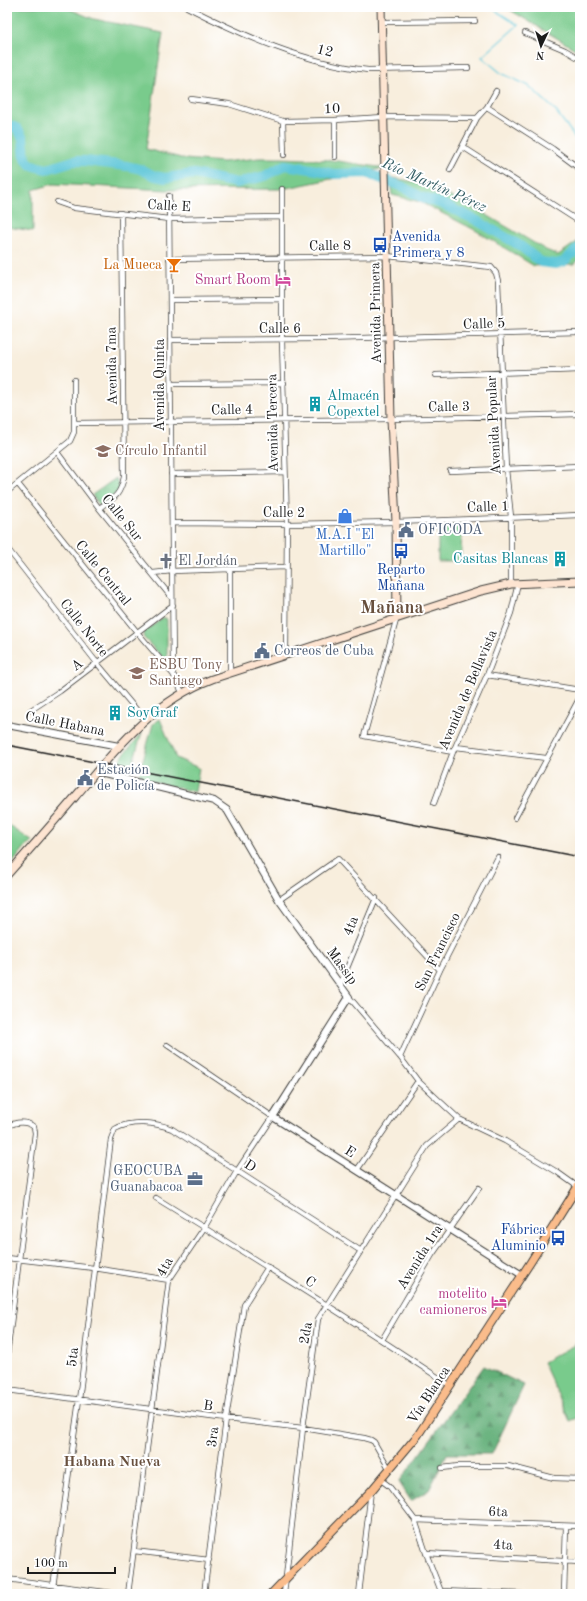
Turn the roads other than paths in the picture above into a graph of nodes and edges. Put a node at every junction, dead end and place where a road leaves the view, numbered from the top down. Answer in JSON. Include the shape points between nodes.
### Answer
{"nodes":[{"id":1,"x":187,"y":7,"type":"edge"},
{"id":2,"x":380,"y":7,"type":"edge"},
{"id":3,"x":474,"y":21,"type":"dead end"},
{"id":4,"x":381,"y":22,"type":"junction"},
{"id":5,"x":525,"y":33,"type":"dead end"},
{"id":6,"x":580,"y":59,"type":"edge"},
{"id":7,"x":468,"y":68,"type":"dead end"},
{"id":8,"x":382,"y":70,"type":"junction"},
{"id":9,"x":496,"y":91,"type":"dead end"},
{"id":10,"x":191,"y":99,"type":"dead end"},
{"id":11,"x":487,"y":107,"type":"junction"},
{"id":12,"x":384,"y":117,"type":"junction"},
{"id":13,"x":477,"y":118,"type":"junction"},
{"id":14,"x":335,"y":120,"type":"junction"},
{"id":15,"x":283,"y":121,"type":"junction"},
{"id":16,"x":463,"y":147,"type":"junction"},
{"id":17,"x":284,"y":155,"type":"dead end"},
{"id":18,"x":335,"y":157,"type":"dead end"},
{"id":19,"x":580,"y":169,"type":"edge"},
{"id":20,"x":450,"y":170,"type":"dead end"},
{"id":21,"x":282,"y":189,"type":"dead end"},
{"id":22,"x":169,"y":196,"type":"dead end"},
{"id":23,"x":57,"y":202,"type":"dead end"},
{"id":24,"x":121,"y":213,"type":"junction"},
{"id":25,"x":282,"y":218,"type":"junction"},
{"id":26,"x":169,"y":219,"type":"junction"},
{"id":27,"x":580,"y":222,"type":"edge"},
{"id":28,"x":387,"y":256,"type":"junction"},
{"id":29,"x":282,"y":258,"type":"junction"},
{"id":30,"x":169,"y":259,"type":"junction"},
{"id":31,"x":491,"y":267,"type":"joint"},
{"id":32,"x":282,"y":299,"type":"junction"},
{"id":33,"x":170,"y":300,"type":"junction"},
{"id":34,"x":580,"y":332,"type":"edge"},
{"id":35,"x":501,"y":334,"type":"junction"},
{"id":36,"x":389,"y":337,"type":"junction"},
{"id":37,"x":170,"y":340,"type":"junction"},
{"id":38,"x":282,"y":340,"type":"junction"},
{"id":39,"x":580,"y":370,"type":"edge"},
{"id":40,"x":502,"y":373,"type":"junction"},
{"id":41,"x":436,"y":375,"type":"dead end"},
{"id":42,"x":74,"y":380,"type":"dead end"},
{"id":43,"x":284,"y":383,"type":"junction"},
{"id":44,"x":171,"y":384,"type":"junction"},
{"id":45,"x":580,"y":414,"type":"edge"},
{"id":46,"x":504,"y":417,"type":"junction"},
{"id":47,"x":284,"y":420,"type":"junction"},
{"id":48,"x":391,"y":420,"type":"junction"},
{"id":49,"x":124,"y":422,"type":"junction"},
{"id":50,"x":171,"y":422,"type":"junction"},
{"id":51,"x":74,"y":423,"type":"junction"},
{"id":52,"x":57,"y":452,"type":"junction"},
{"id":53,"x":580,"y":466,"type":"edge"},
{"id":54,"x":506,"y":469,"type":"junction"},
{"id":55,"x":450,"y":471,"type":"dead end"},
{"id":56,"x":285,"y":472,"type":"junction"},
{"id":57,"x":171,"y":474,"type":"junction"},
{"id":58,"x":18,"y":484,"type":"junction"},
{"id":59,"x":7,"y":492,"type":"edge"},
{"id":60,"x":99,"y":508,"type":"junction"},
{"id":61,"x":580,"y":515,"type":"edge"},
{"id":62,"x":511,"y":517,"type":"junction"},
{"id":63,"x":396,"y":522,"type":"junction"},
{"id":64,"x":172,"y":523,"type":"junction"},
{"id":65,"x":287,"y":524,"type":"junction"},
{"id":66,"x":7,"y":548,"type":"edge"},
{"id":67,"x":286,"y":567,"type":"junction"},
{"id":68,"x":230,"y":569,"type":"junction"},
{"id":69,"x":172,"y":571,"type":"junction"},
{"id":70,"x":153,"y":573,"type":"junction"},
{"id":71,"x":580,"y":581,"type":"edge"},
{"id":72,"x":515,"y":584,"type":"junction"},
{"id":73,"x":172,"y":598,"type":"junction"},
{"id":74,"x":173,"y":605,"type":"junction"},
{"id":75,"x":396,"y":617,"type":"junction"},
{"id":76,"x":136,"y":632,"type":"junction"},
{"id":77,"x":286,"y":656,"type":"junction"},
{"id":78,"x":97,"y":663,"type":"junction"},
{"id":79,"x":173,"y":674,"type":"junction"},
{"id":80,"x":230,"y":674,"type":"junction"},
{"id":81,"x":487,"y":675,"type":"junction"},
{"id":82,"x":580,"y":690,"type":"edge"},
{"id":83,"x":182,"y":692,"type":"junction"},
{"id":84,"x":580,"y":697,"type":"edge"},
{"id":85,"x":31,"y":710,"type":"dead end"},
{"id":86,"x":145,"y":720,"type":"junction"},
{"id":87,"x":7,"y":725,"type":"edge"},
{"id":88,"x":119,"y":746,"type":"junction"},
{"id":89,"x":456,"y":747,"type":"junction"},
{"id":90,"x":453,"y":752,"type":"junction"},
{"id":91,"x":546,"y":758,"type":"junction"},
{"id":92,"x":96,"y":772,"type":"junction"},
{"id":93,"x":434,"y":803,"type":"dead end"},
{"id":94,"x":515,"y":818,"type":"dead end"},
{"id":95,"x":498,"y":858,"type":"dead end"},
{"id":96,"x":7,"y":875,"type":"edge"},
{"id":97,"x":376,"y":898,"type":"junction"},
{"id":98,"x":280,"y":900,"type":"junction"},
{"id":99,"x":440,"y":970,"type":"junction"},
{"id":100,"x":340,"y":985,"type":"junction"},
{"id":101,"x":349,"y":997,"type":"junction"},
{"id":102,"x":167,"y":1045,"type":"dead end"},
{"id":103,"x":400,"y":1057,"type":"junction"},
{"id":104,"x":418,"y":1081,"type":"junction"},
{"id":105,"x":273,"y":1117,"type":"junction"},
{"id":106,"x":459,"y":1119,"type":"junction"},
{"id":107,"x":120,"y":1126,"type":"joint"},
{"id":108,"x":7,"y":1127,"type":"edge"},
{"id":109,"x":357,"y":1170,"type":"junction"},
{"id":110,"x":237,"y":1171,"type":"junction"},
{"id":111,"x":580,"y":1186,"type":"edge"},
{"id":112,"x":479,"y":1188,"type":"dead end"},
{"id":113,"x":396,"y":1195,"type":"junction"},
{"id":114,"x":156,"y":1198,"type":"dead end"},
{"id":115,"x":204,"y":1228,"type":"junction"},
{"id":116,"x":450,"y":1229,"type":"junction"},
{"id":117,"x":361,"y":1251,"type":"junction"},
{"id":118,"x":7,"y":1258,"type":"edge"},
{"id":119,"x":19,"y":1259,"type":"junction"},
{"id":120,"x":268,"y":1267,"type":"junction"},
{"id":121,"x":94,"y":1268,"type":"junction"},
{"id":122,"x":522,"y":1275,"type":"junction"},
{"id":123,"x":169,"y":1280,"type":"junction"},
{"id":124,"x":327,"y":1306,"type":"junction"},
{"id":125,"x":382,"y":1340,"type":"junction"},
{"id":126,"x":7,"y":1355,"type":"edge"},
{"id":127,"x":451,"y":1386,"type":"junction"},
{"id":128,"x":7,"y":1390,"type":"edge"},
{"id":129,"x":79,"y":1400,"type":"junction"},
{"id":130,"x":152,"y":1409,"type":"junction"},
{"id":131,"x":226,"y":1419,"type":"junction"},
{"id":132,"x":303,"y":1428,"type":"junction"},
{"id":133,"x":442,"y":1468,"type":"dead end"},
{"id":134,"x":390,"y":1470,"type":"junction"},
{"id":135,"x":580,"y":1479,"type":"edge"},
{"id":136,"x":381,"y":1480,"type":"junction"},
{"id":137,"x":371,"y":1491,"type":"junction"},
{"id":138,"x":415,"y":1520,"type":"junction"},
{"id":139,"x":566,"y":1526,"type":"junction"},
{"id":140,"x":580,"y":1526,"type":"edge"},
{"id":141,"x":134,"y":1551,"type":"junction"},
{"id":142,"x":426,"y":1553,"type":"junction"},
{"id":143,"x":209,"y":1560,"type":"junction"},
{"id":144,"x":565,"y":1561,"type":"junction"},
{"id":145,"x":580,"y":1562,"type":"edge"},
{"id":146,"x":7,"y":1579,"type":"edge"},
{"id":147,"x":286,"y":1579,"type":"junction"},
{"id":148,"x":53,"y":1585,"type":"junction"},
{"id":149,"x":442,"y":1592,"type":"edge"},
{"id":150,"x":52,"y":1594,"type":"edge"},
{"id":151,"x":120,"y":1594,"type":"edge"},
{"id":152,"x":128,"y":1594,"type":"edge"},
{"id":153,"x":204,"y":1594,"type":"edge"},
{"id":154,"x":271,"y":1594,"type":"edge"},
{"id":155,"x":284,"y":1594,"type":"edge"},
{"id":156,"x":359,"y":1594,"type":"edge"},
{"id":157,"x":524,"y":1594,"type":"edge"},
{"id":158,"x":564,"y":1594,"type":"edge"}],
"edges":[{"from":1,"to":8,"type":"street","name":"12","via":[[293,53],[353,69]]},
{"from":2,"to":4,"type":"main road","name":"Avenida Primera"},
{"from":3,"to":4,"type":"street"},
{"from":4,"to":8,"type":"main road","name":"Avenida Primera"},
{"from":5,"to":6,"type":"street"},
{"from":7,"to":8,"type":"street","name":"12"},
{"from":8,"to":12,"type":"main road","name":"Avenida Primera"},
{"from":9,"to":11,"type":"street"},
{"from":10,"to":15,"type":"street","name":"10","via":[[230,104]]},
{"from":11,"to":13,"type":"street"},
{"from":11,"to":19,"type":"street"},
{"from":12,"to":13,"type":"street","name":"10"},
{"from":12,"to":14,"type":"street","name":"10"},
{"from":12,"to":28,"type":"main road","name":"Avenida Primera"},
{"from":13,"to":16,"type":"street"},
{"from":14,"to":15,"type":"street","name":"10"},
{"from":14,"to":18,"type":"street"},
{"from":15,"to":17,"type":"street"},
{"from":16,"to":20,"type":"street"},
{"from":16,"to":27,"type":"street"},
{"from":21,"to":25,"type":"street","name":"Avenida Tercera"},
{"from":22,"to":26,"type":"street","name":"Avenida Quinta"},
{"from":23,"to":24,"type":"street","name":"Calle E","via":[[74,208]]},
{"from":24,"to":26,"type":"street","name":"Calle E"},
{"from":24,"to":49,"type":"street","name":"Avenida 7ma"},
{"from":25,"to":26,"type":"street","name":"Calle E"},
{"from":25,"to":29,"type":"street","name":"Avenida Tercera"},
{"from":26,"to":30,"type":"street","name":"Avenida Quinta"},
{"from":28,"to":29,"type":"street","name":"Calle 8"},
{"from":28,"to":31,"type":"street","name":"Calle 8"},
{"from":28,"to":36,"type":"main road","name":"Avenida Primera"},
{"from":29,"to":30,"type":"street","name":"Calle 8"},
{"from":29,"to":32,"type":"street","name":"Avenida Tercera"},
{"from":30,"to":33,"type":"street","name":"Avenida Quinta"},
{"from":31,"to":35,"type":"street","name":"Avenida Popular","via":[[498,281]]},
{"from":32,"to":33,"type":"street"},
{"from":32,"to":38,"type":"street","name":"Avenida Tercera"},
{"from":33,"to":37,"type":"street","name":"Avenida Quinta"},
{"from":34,"to":35,"type":"street","name":"Calle 5"},
{"from":35,"to":36,"type":"street","name":"Calle 5"},
{"from":35,"to":40,"type":"street","name":"Avenida Popular"},
{"from":36,"to":38,"type":"street","name":"Calle 6"},
{"from":36,"to":48,"type":"main road","name":"Avenida Primera"},
{"from":37,"to":38,"type":"street","name":"Calle 6"},
{"from":37,"to":44,"type":"street","name":"Avenida Quinta"},
{"from":38,"to":43,"type":"street","name":"Avenida Tercera"},
{"from":39,"to":40,"type":"street"},
{"from":40,"to":41,"type":"street"},
{"from":40,"to":46,"type":"street","name":"Avenida Popular"},
{"from":42,"to":51,"type":"street"},
{"from":43,"to":44,"type":"street"},
{"from":43,"to":47,"type":"street","name":"Avenida Tercera"},
{"from":44,"to":50,"type":"street","name":"Avenida Quinta"},
{"from":45,"to":46,"type":"street","name":"Calle 3"},
{"from":46,"to":48,"type":"street","name":"Calle 3"},
{"from":46,"to":54,"type":"street","name":"Avenida Popular"},
{"from":47,"to":48,"type":"street","name":"Calle 4"},
{"from":47,"to":50,"type":"street","name":"Calle 4"},
{"from":47,"to":56,"type":"street","name":"Avenida Tercera"},
{"from":48,"to":63,"type":"main road","name":"Avenida Primera"},
{"from":49,"to":50,"type":"street","name":"Calle 4"},
{"from":49,"to":51,"type":"street","name":"Calle 4"},
{"from":49,"to":60,"type":"street","name":"Avenida 7ma","via":[[124,478],[121,490]]},
{"from":50,"to":57,"type":"street","name":"Avenida Quinta"},
{"from":51,"to":52,"type":"street","via":[[70,441]]},
{"from":52,"to":58,"type":"street"},
{"from":52,"to":60,"type":"street","name":"Calle Sur"},
{"from":53,"to":54,"type":"street"},
{"from":54,"to":55,"type":"street"},
{"from":54,"to":62,"type":"street","name":"Avenida Popular"},
{"from":56,"to":57,"type":"street"},
{"from":56,"to":65,"type":"street","name":"Avenida Tercera"},
{"from":57,"to":64,"type":"street","name":"Avenida Quinta"},
{"from":58,"to":59,"type":"street"},
{"from":58,"to":76,"type":"street","name":"Calle Central"},
{"from":60,"to":70,"type":"street","name":"Calle Sur"},
{"from":61,"to":62,"type":"street","name":"Calle 1"},
{"from":62,"to":63,"type":"street","name":"Calle 1"},
{"from":62,"to":72,"type":"street","name":"Avenida Popular"},
{"from":63,"to":65,"type":"street","name":"Calle 2"},
{"from":63,"to":75,"type":"main road","name":"Avenida Primera"},
{"from":64,"to":65,"type":"street","name":"Calle 2"},
{"from":64,"to":69,"type":"street","name":"Avenida Quinta"},
{"from":65,"to":67,"type":"street","name":"Avenida Tercera"},
{"from":66,"to":78,"type":"street","name":"Calle Norte"},
{"from":67,"to":68,"type":"street"},
{"from":67,"to":77,"type":"street","name":"Avenida Tercera"},
{"from":68,"to":69,"type":"street"},
{"from":68,"to":80,"type":"street"},
{"from":69,"to":70,"type":"street"},
{"from":69,"to":73,"type":"street","name":"Avenida Quinta"},
{"from":70,"to":73,"type":"street","name":"Calle Sur"},
{"from":71,"to":72,"type":"main road"},
{"from":72,"to":75,"type":"main road","via":[[481,591]]},
{"from":72,"to":81,"type":"street","name":"Avenida de Bellavista","via":[[511,613]]},
{"from":73,"to":74,"type":"street","name":"Avenida Quinta"},
{"from":74,"to":76,"type":"street","name":"A"},
{"from":74,"to":79,"type":"street","name":"Avenida Quinta"},
{"from":75,"to":77,"type":"main road"},
{"from":75,"to":90,"type":"street","via":[[364,736]]},
{"from":76,"to":78,"type":"street","name":"A"},
{"from":76,"to":79,"type":"street","name":"Calle Central"},
{"from":77,"to":80,"type":"main road"},
{"from":78,"to":85,"type":"street","name":"A"},
{"from":78,"to":86,"type":"street","name":"Calle Norte"},
{"from":79,"to":83,"type":"street","name":"Avenida Quinta"},
{"from":80,"to":83,"type":"main road"},
{"from":81,"to":82,"type":"street"},
{"from":81,"to":89,"type":"street","name":"Avenida de Bellavista"},
{"from":83,"to":86,"type":"main road"},
{"from":84,"to":91,"type":"street"},
{"from":86,"to":88,"type":"main road"},
{"from":87,"to":88,"type":"street","name":"Calle Habana"},
{"from":88,"to":92,"type":"main road"},
{"from":89,"to":90,"type":"street","name":"Avenida de Bellavista"},
{"from":89,"to":91,"type":"street"},
{"from":90,"to":93,"type":"street","name":"Avenida de Bellavista"},
{"from":91,"to":94,"type":"street"},
{"from":92,"to":96,"type":"main road"},
{"from":92,"to":98,"type":"street","name":"Massip","via":[[214,801],[226,810]]},
{"from":95,"to":99,"type":"street","name":"San Francisco"},
{"from":97,"to":98,"type":"street","via":[[338,858]]},
{"from":97,"to":99,"type":"street"},
{"from":97,"to":100,"type":"street","name":"4ta"},
{"from":98,"to":100,"type":"street","name":"Massip"},
{"from":99,"to":103,"type":"street","name":"San Francisco"},
{"from":100,"to":101,"type":"street","name":"Massip"},
{"from":101,"to":103,"type":"street","name":"Massip"},
{"from":101,"to":105,"type":"street","name":"4ta"},
{"from":102,"to":105,"type":"street","name":"E"},
{"from":103,"to":104,"type":"street","name":"Massip"},
{"from":104,"to":106,"type":"street","name":"Massip"},
{"from":104,"to":109,"type":"street"},
{"from":105,"to":109,"type":"street","name":"E"},
{"from":105,"to":110,"type":"street","name":"4ta"},
{"from":106,"to":111,"type":"street","name":"Massip","via":[[505,1141]]},
{"from":106,"to":113,"type":"street","name":"2da","via":[[427,1146]]},
{"from":107,"to":110,"type":"street","name":"D","via":[[152,1124],[172,1129]]},
{"from":107,"to":121,"type":"street","name":"5ta","via":[[115,1129],[111,1139]]},
{"from":108,"to":119,"type":"street","via":[[23,1122],[29,1123],[34,1127],[35,1133]]},
{"from":109,"to":113,"type":"street","name":"E"},
{"from":110,"to":115,"type":"street","name":"4ta"},
{"from":110,"to":117,"type":"street","name":"D"},
{"from":111,"to":122,"type":"main road","name":"Vía Blanca"},
{"from":112,"to":116,"type":"street","name":"Avenida 1ra"},
{"from":113,"to":116,"type":"street","name":"E"},
{"from":113,"to":117,"type":"street","name":"2da"},
{"from":114,"to":115,"type":"street","name":"C"},
{"from":115,"to":120,"type":"street","name":"C"},
{"from":115,"to":123,"type":"street","name":"4ta"},
{"from":116,"to":122,"type":"street","name":"E"},
{"from":116,"to":125,"type":"street","name":"Avenida 1ra"},
{"from":117,"to":124,"type":"street","name":"2da"},
{"from":118,"to":119,"type":"street"},
{"from":119,"to":121,"type":"street"},
{"from":119,"to":126,"type":"street"},
{"from":120,"to":124,"type":"street","name":"C"},
{"from":120,"to":131,"type":"street","name":"3ra","via":[[244,1306]]},
{"from":121,"to":123,"type":"street"},
{"from":121,"to":129,"type":"street","name":"5ta"},
{"from":122,"to":127,"type":"main road","name":"Vía Blanca"},
{"from":123,"to":130,"type":"street","name":"4ta"},
{"from":124,"to":125,"type":"street","name":"C"},
{"from":124,"to":132,"type":"street","name":"2da","via":[[318,1319]]},
{"from":125,"to":127,"type":"street","name":"C"},
{"from":127,"to":134,"type":"main road","name":"Vía Blanca","via":[[418,1435]]},
{"from":128,"to":129,"type":"street","name":"B"},
{"from":129,"to":130,"type":"street","name":"B"},
{"from":129,"to":148,"type":"street","name":"5ta"},
{"from":130,"to":131,"type":"street","name":"B"},
{"from":130,"to":141,"type":"street","name":"4ta"},
{"from":131,"to":132,"type":"street","name":"B"},
{"from":131,"to":143,"type":"street","name":"3ra"},
{"from":132,"to":134,"type":"street","name":"B","via":[[371,1440]]},
{"from":132,"to":147,"type":"street","name":"2da"},
{"from":133,"to":135,"type":"street","via":[[508,1466],[554,1478]]},
{"from":134,"to":136,"type":"main road","name":"Vía Blanca"},
{"from":136,"to":137,"type":"main road","name":"Vía Blanca"},
{"from":136,"to":138,"type":"street","via":[[389,1486]]},
{"from":137,"to":147,"type":"main road","name":"Vía Blanca"},
{"from":137,"to":156,"type":"street"},
{"from":138,"to":139,"type":"street","name":"6ta"},
{"from":138,"to":142,"type":"street"},
{"from":139,"to":140,"type":"street","name":"6ta"},
{"from":139,"to":144,"type":"street"},
{"from":141,"to":143,"type":"street"},
{"from":141,"to":152,"type":"street","name":"4ta"},
{"from":142,"to":144,"type":"street","name":"4ta"},
{"from":142,"to":149,"type":"street"},
{"from":143,"to":153,"type":"street","name":"3ra"},
{"from":144,"to":145,"type":"street","name":"4ta"},
{"from":144,"to":158,"type":"street"},
{"from":146,"to":148,"type":"street"},
{"from":147,"to":154,"type":"main road","name":"Vía Blanca"},
{"from":147,"to":155,"type":"street","name":"2da"},
{"from":148,"to":150,"type":"street","name":"5ta"},
{"from":148,"to":151,"type":"street"},
{"from":149,"to":157,"type":"street"}]}
